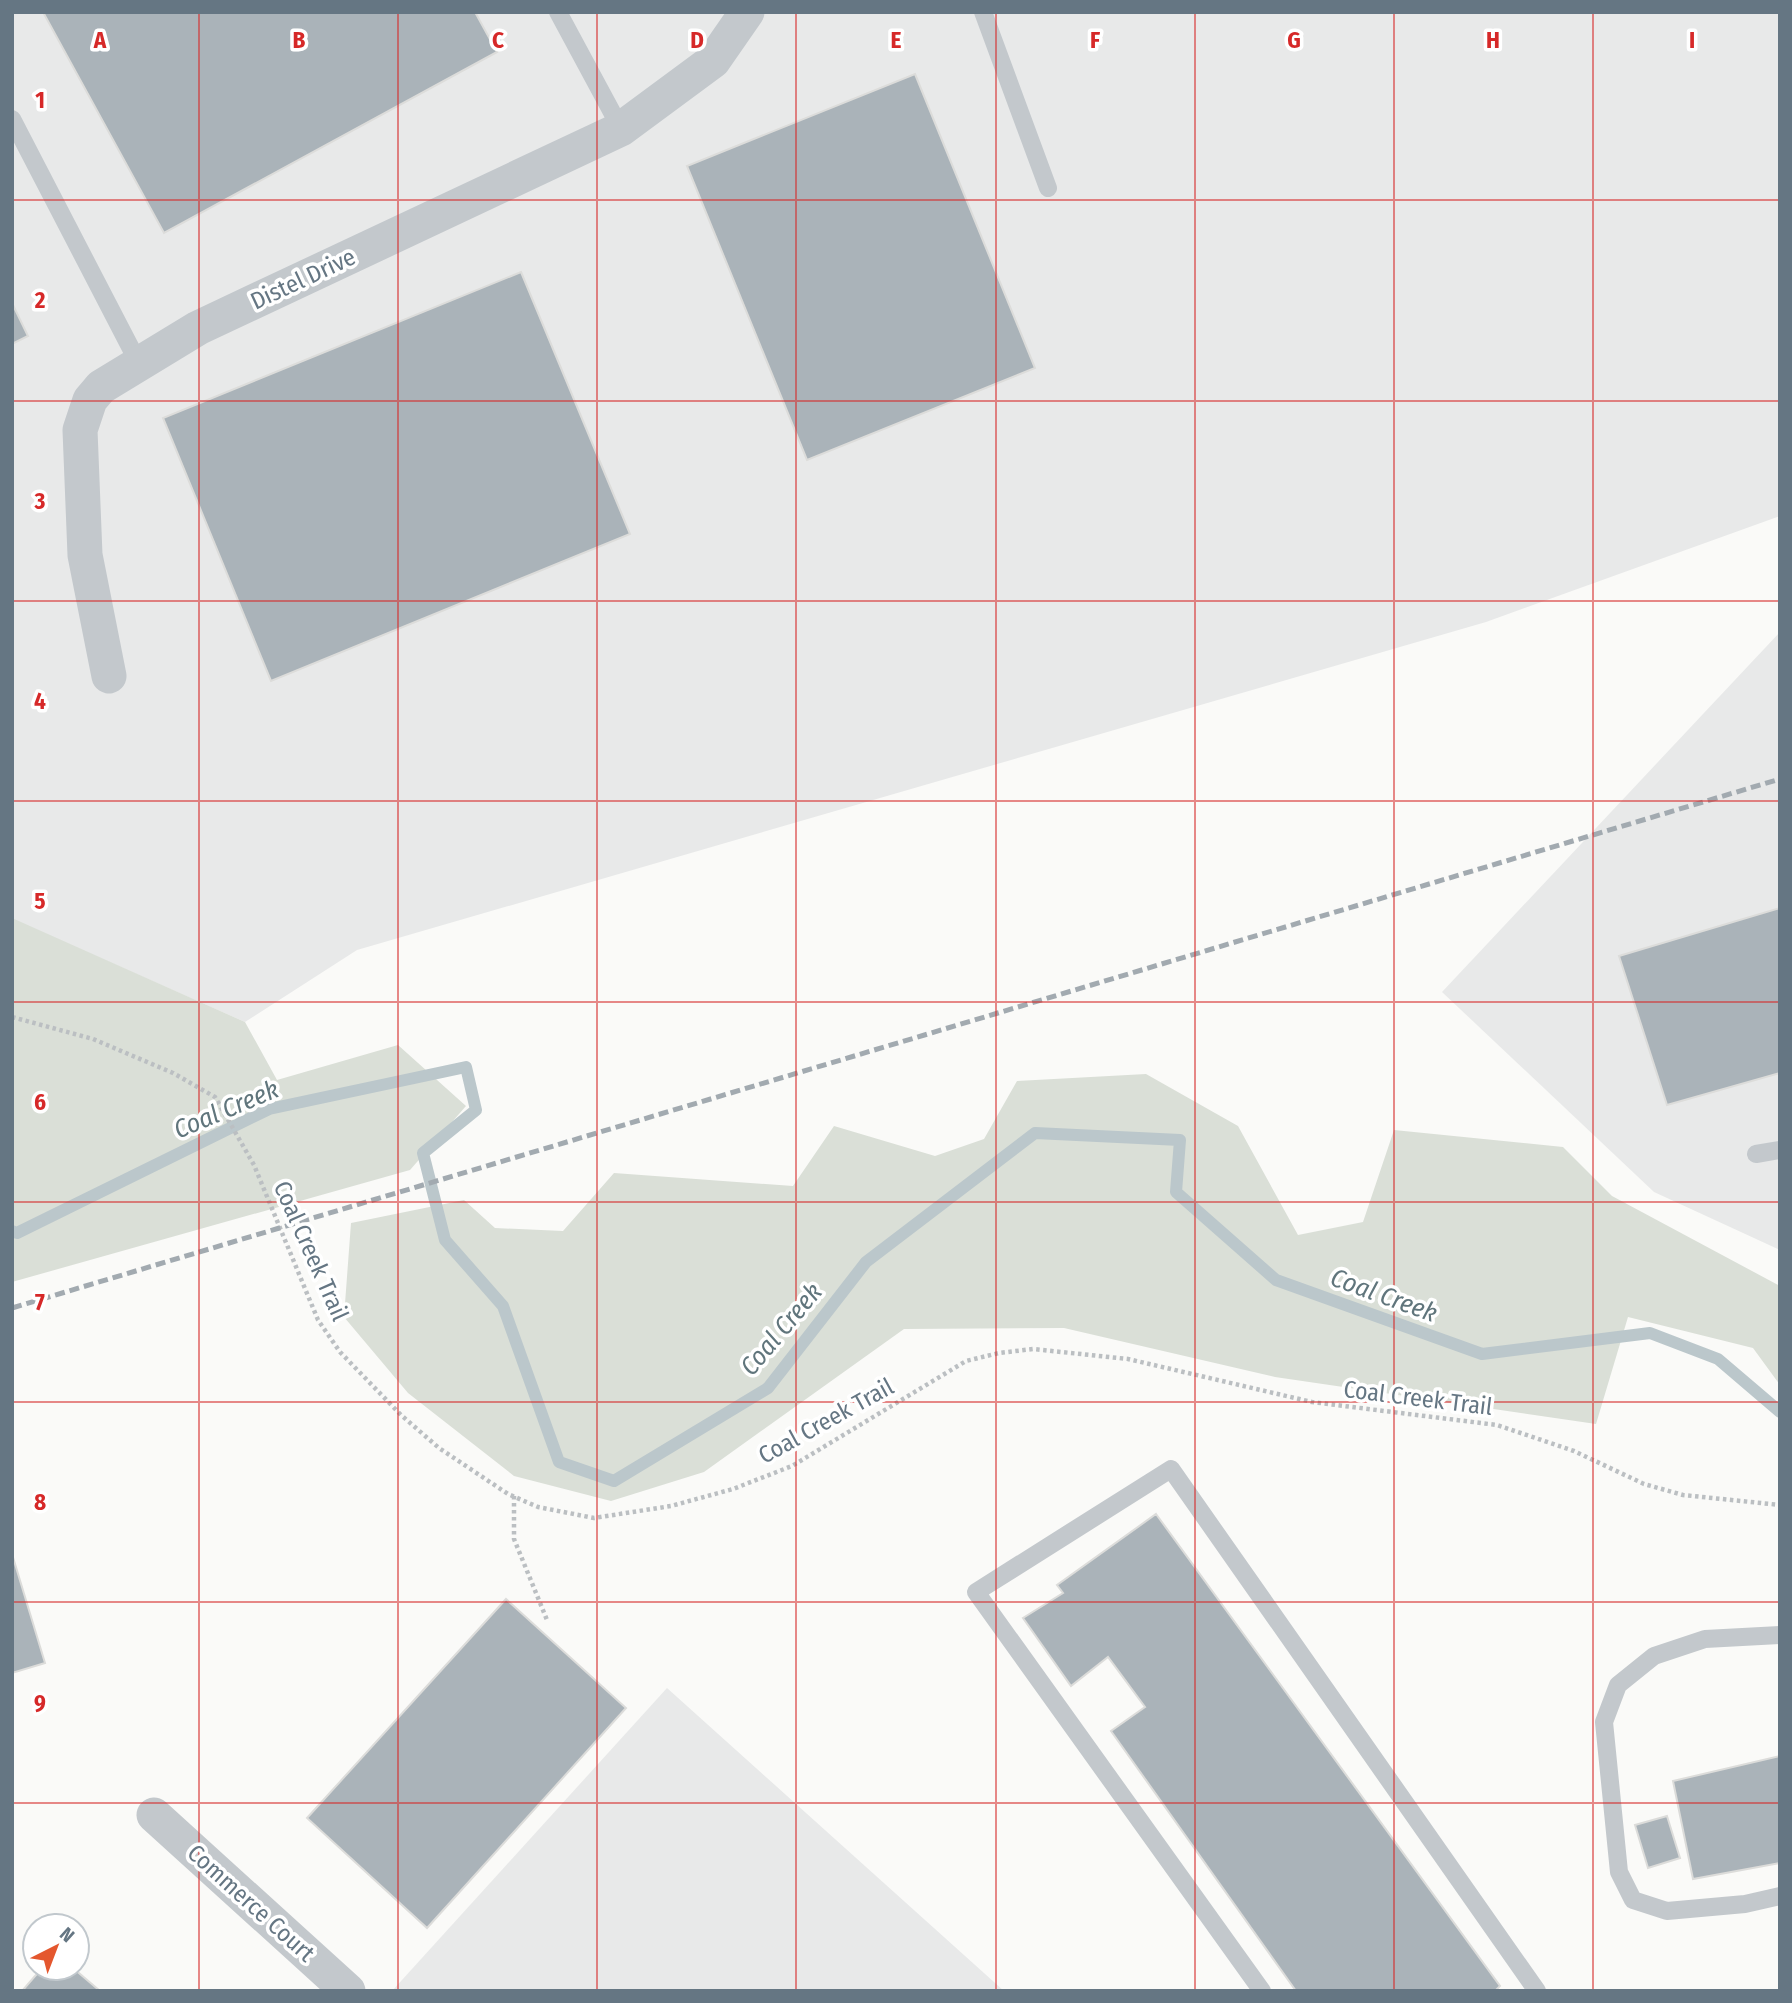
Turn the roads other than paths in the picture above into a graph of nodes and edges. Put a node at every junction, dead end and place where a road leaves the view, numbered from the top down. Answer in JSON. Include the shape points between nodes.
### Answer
{"nodes":[{"id":1,"x":558,"y":12,"type":"edge"},
{"id":2,"x":747,"y":12,"type":"edge"},
{"id":3,"x":983,"y":12,"type":"edge"},
{"id":4,"x":12,"y":119,"type":"edge"},
{"id":5,"x":621,"y":129,"type":"junction"},
{"id":6,"x":1048,"y":188,"type":"dead end"},
{"id":7,"x":139,"y":364,"type":"junction"},
{"id":8,"x":109,"y":676,"type":"dead end"},
{"id":9,"x":1780,"y":1150,"type":"edge"},
{"id":10,"x":1756,"y":1154,"type":"dead end"},
{"id":11,"x":1780,"y":1635,"type":"edge"},
{"id":12,"x":153,"y":1815,"type":"dead end"},
{"id":13,"x":1780,"y":1896,"type":"edge"},
{"id":14,"x":348,"y":1991,"type":"edge"},
{"id":15,"x":1262,"y":1991,"type":"edge"},
{"id":16,"x":1537,"y":1991,"type":"edge"}],
"edges":[{"from":1,"to":5,"type":"lane"},
{"from":2,"to":5,"type":"street","name":"Distel Drive","via":[[713,61]]},
{"from":3,"to":6,"type":"lane"},
{"from":4,"to":7,"type":"lane"},
{"from":5,"to":7,"type":"street","name":"Distel Drive","via":[[198,328]]},
{"from":7,"to":8,"type":"street","name":"Distel Drive","via":[[101,387],[90,400],[80,430],[85,555]]},
{"from":9,"to":10,"type":"lane"},
{"from":11,"to":13,"type":"lane","via":[[1705,1639],[1654,1656],[1618,1685],[1604,1722],[1619,1872],[1633,1900],[1667,1910],[1745,1904]]},
{"from":12,"to":14,"type":"street","name":"Commerce Court"},
{"from":15,"to":16,"type":"lane","via":[[976,1592],[1171,1469]]}]}
